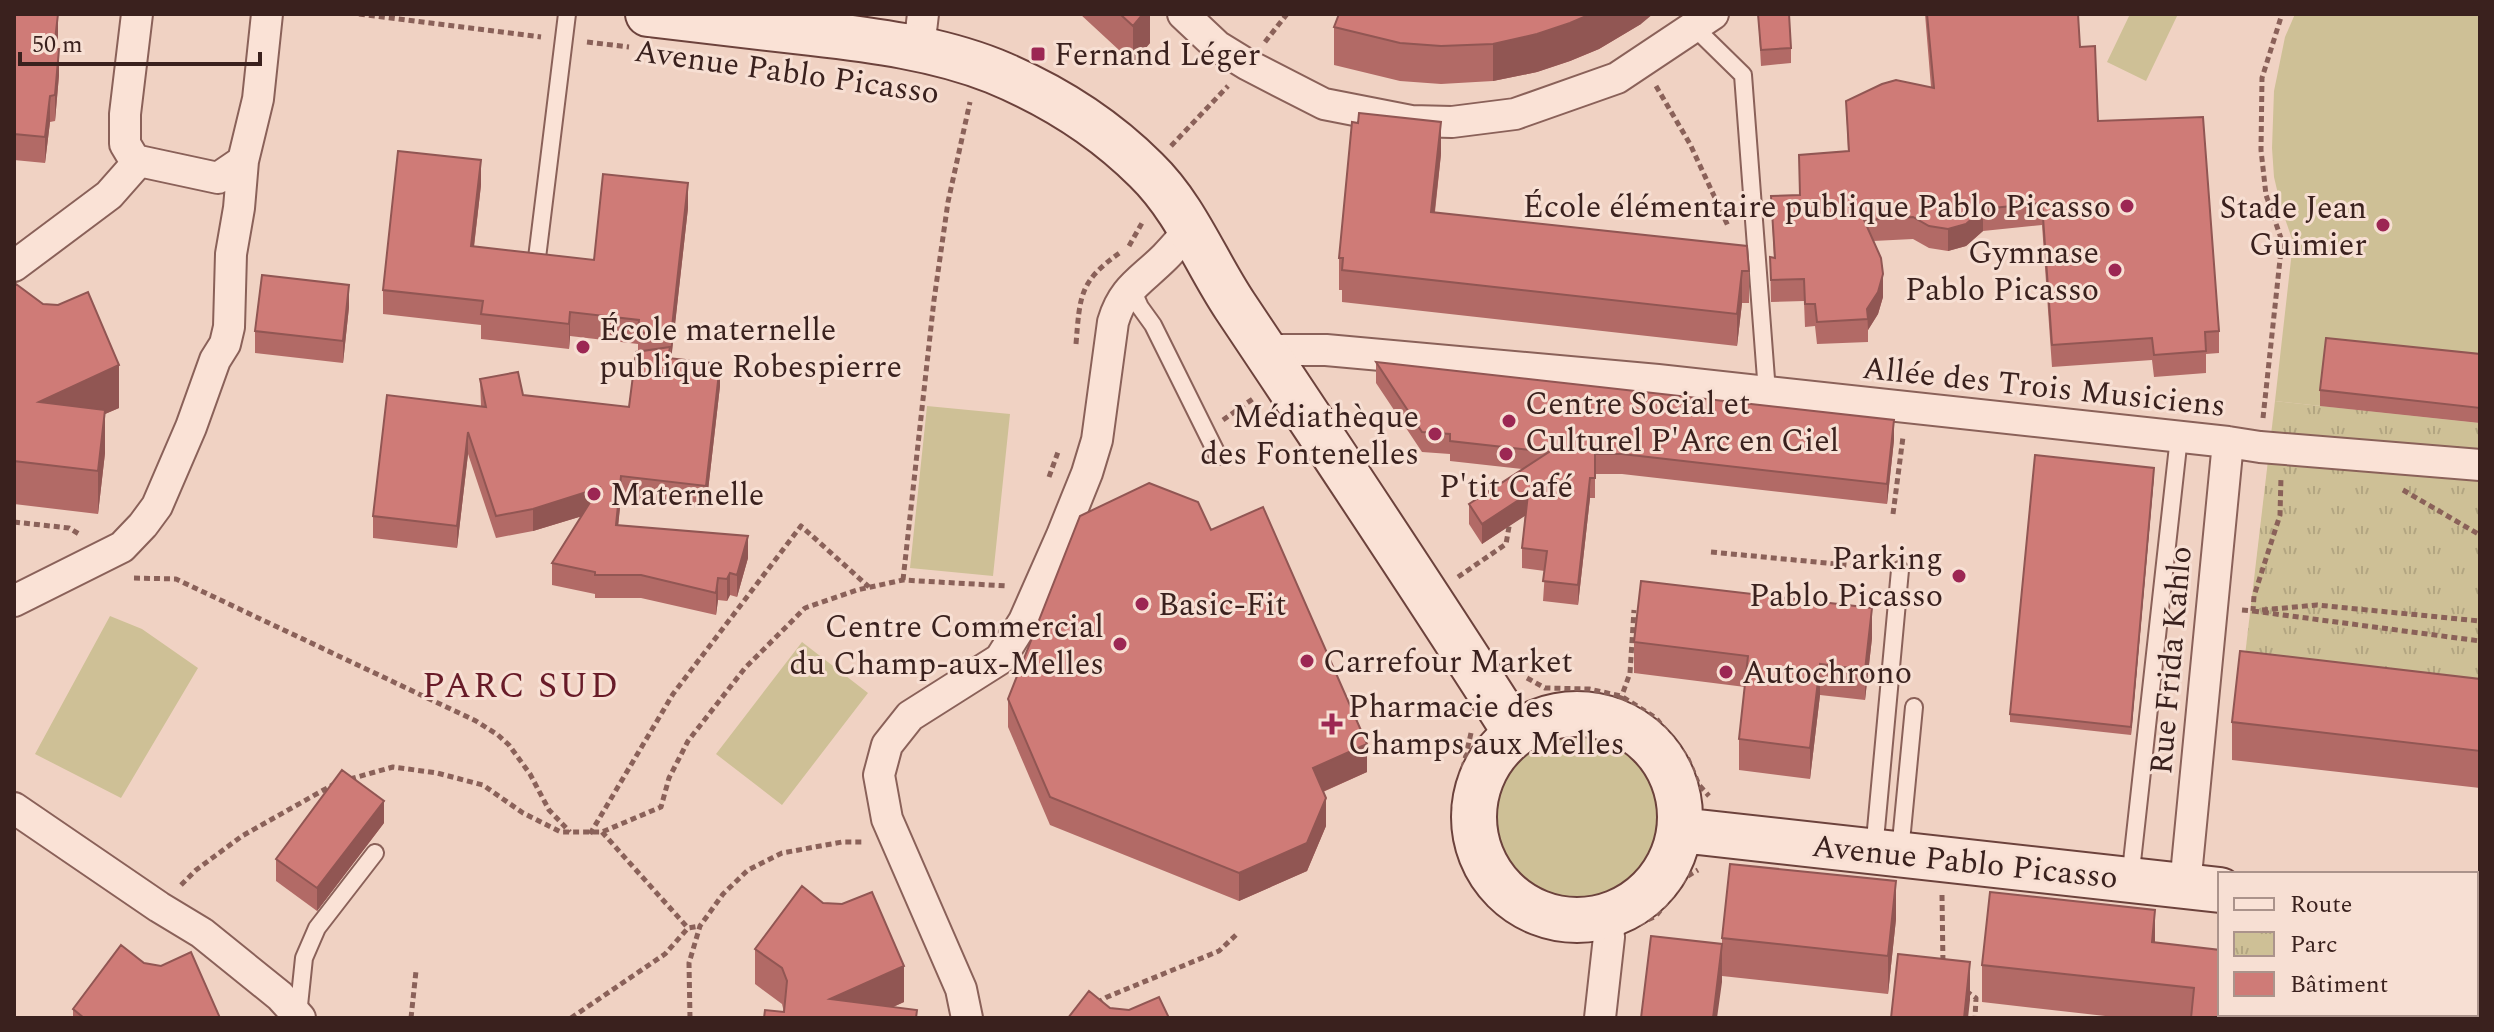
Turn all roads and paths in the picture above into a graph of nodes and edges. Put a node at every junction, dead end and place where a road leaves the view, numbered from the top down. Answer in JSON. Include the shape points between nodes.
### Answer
{"nodes":[{"id":1,"x":137,"y":14,"type":"edge"},
{"id":2,"x":267,"y":14,"type":"edge"},
{"id":3,"x":359,"y":14,"type":"edge"},
{"id":4,"x":567,"y":14,"type":"edge"},
{"id":5,"x":1183,"y":14,"type":"edge"},
{"id":6,"x":1287,"y":14,"type":"edge"},
{"id":7,"x":2282,"y":14,"type":"edge"},
{"id":8,"x":1704,"y":20,"type":"edge"},
{"id":9,"x":774,"y":21,"type":"edge"},
{"id":10,"x":644,"y":31,"type":"edge"},
{"id":11,"x":921,"y":31,"type":"edge"},
{"id":12,"x":563,"y":39,"type":"junction"},
{"id":13,"x":1642,"y":62,"type":"junction"},
{"id":14,"x":1248,"y":65,"type":"junction"},
{"id":15,"x":982,"y":103,"type":"dead end"},
{"id":16,"x":139,"y":161,"type":"junction"},
{"id":17,"x":243,"y":161,"type":"junction"},
{"id":18,"x":1147,"y":171,"type":"junction"},
{"id":19,"x":1728,"y":223,"type":"dead end"},
{"id":20,"x":1191,"y":228,"type":"junction"},
{"id":21,"x":14,"y":266,"type":"edge"},
{"id":22,"x":536,"y":266,"type":"edge"},
{"id":23,"x":1131,"y":287,"type":"junction"},
{"id":24,"x":1265,"y":350,"type":"junction"},
{"id":25,"x":1767,"y":392,"type":"junction"},
{"id":26,"x":1906,"y":408,"type":"junction"},
{"id":27,"x":2179,"y":437,"type":"junction"},
{"id":28,"x":2228,"y":442,"type":"junction"},
{"id":29,"x":2268,"y":448,"type":"junction"},
{"id":30,"x":1218,"y":456,"type":"dead end"},
{"id":31,"x":2480,"y":465,"type":"edge"},
{"id":32,"x":2390,"y":483,"type":"dead end"},
{"id":33,"x":1893,"y":514,"type":"dead end"},
{"id":34,"x":1510,"y":518,"type":"edge"},
{"id":35,"x":14,"y":522,"type":"edge"},
{"id":36,"x":2480,"y":535,"type":"edge"},
{"id":37,"x":1711,"y":552,"type":"dead end"},
{"id":38,"x":110,"y":554,"type":"junction"},
{"id":39,"x":1900,"y":570,"type":"joint"},
{"id":40,"x":74,"y":574,"type":"junction"},
{"id":41,"x":903,"y":580,"type":"junction"},
{"id":42,"x":1451,"y":582,"type":"dead end"},
{"id":43,"x":870,"y":588,"type":"junction"},
{"id":44,"x":1036,"y":595,"type":"junction"},
{"id":45,"x":14,"y":601,"type":"edge"},
{"id":46,"x":2211,"y":608,"type":"junction"},
{"id":47,"x":1634,"y":610,"type":"edge"},
{"id":48,"x":2253,"y":611,"type":"junction"},
{"id":49,"x":2480,"y":621,"type":"edge"},
{"id":50,"x":2480,"y":641,"type":"edge"},
{"id":51,"x":1477,"y":701,"type":"junction"},
{"id":52,"x":1914,"y":707,"type":"dead end"},
{"id":53,"x":1617,"y":708,"type":"junction"},
{"id":54,"x":1515,"y":732,"type":"junction"},
{"id":55,"x":14,"y":808,"type":"edge"},
{"id":56,"x":1695,"y":831,"type":"junction"},
{"id":57,"x":571,"y":832,"type":"junction"},
{"id":58,"x":602,"y":832,"type":"junction"},
{"id":59,"x":590,"y":834,"type":"junction"},
{"id":60,"x":898,"y":843,"type":"junction"},
{"id":61,"x":375,"y":853,"type":"dead end"},
{"id":62,"x":1905,"y":854,"type":"junction"},
{"id":63,"x":2130,"y":880,"type":"junction"},
{"id":64,"x":2203,"y":888,"type":"edge"},
{"id":65,"x":159,"y":907,"type":"junction"},
{"id":66,"x":700,"y":926,"type":"junction"},
{"id":67,"x":1608,"y":927,"type":"junction"},
{"id":68,"x":688,"y":928,"type":"junction"},
{"id":69,"x":1237,"y":934,"type":"dead end"},
{"id":70,"x":416,"y":971,"type":"dead end"},
{"id":71,"x":1944,"y":976,"type":"edge"},
{"id":72,"x":1956,"y":984,"type":"edge"},
{"id":73,"x":1096,"y":1004,"type":"edge"},
{"id":74,"x":299,"y":1016,"type":"edge"},
{"id":75,"x":411,"y":1018,"type":"edge"},
{"id":76,"x":571,"y":1018,"type":"edge"},
{"id":77,"x":690,"y":1018,"type":"edge"},
{"id":78,"x":967,"y":1018,"type":"edge"},
{"id":79,"x":1600,"y":1018,"type":"edge"},
{"id":80,"x":1975,"y":1018,"type":"edge"}],
"edges":[{"from":1,"to":16,"type":"street","via":[[125,144]]},
{"from":2,"to":17,"type":"street","via":[[258,99]]},
{"from":3,"to":12,"type":"path","name":"Avenue Pablo Picasso"},
{"from":4,"to":12,"type":"lane"},
{"from":5,"to":14,"type":"street","via":[[1217,46]]},
{"from":6,"to":14,"type":"path"},
{"from":7,"to":29,"type":"path","via":[[2262,78],[2266,195],[2282,241]]},
{"from":8,"to":13,"type":"street"},
{"from":8,"to":25,"type":"lane","via":[[1743,75]]},
{"from":9,"to":10,"type":"street","name":"Avenue Pablo Picasso"},
{"from":9,"to":11,"type":"street","name":"Avenue Pablo Picasso"},
{"from":10,"to":12,"type":"path","name":"Avenue Pablo Picasso"},
{"from":11,"to":18,"type":"street","name":"Avenue Pablo Picasso","via":[[1080,116]]},
{"from":12,"to":22,"type":"lane"},
{"from":13,"to":14,"type":"street","via":[[1617,78],[1515,114],[1452,122],[1411,121],[1324,104]]},
{"from":13,"to":19,"type":"path"},
{"from":14,"to":18,"type":"path"},
{"from":15,"to":41,"type":"path","name":"Avenue Pablo Picasso","via":[[970,99],[948,202]]},
{"from":16,"to":17,"type":"street","via":[[218,178]]},
{"from":16,"to":21,"type":"street","via":[[109,195]]},
{"from":17,"to":38,"type":"street","via":[[225,344],[157,506]]},
{"from":18,"to":20,"type":"street","name":"Avenue Pablo Picasso"},
{"from":20,"to":23,"type":"street"},
{"from":20,"to":24,"type":"street","name":"Avenue Pablo Picasso"},
{"from":23,"to":30,"type":"lane"},
{"from":23,"to":44,"type":"street","via":[[1113,322],[1097,440],[1087,473]]},
{"from":24,"to":25,"type":"street","name":"Allée des Trois Musiciens","via":[[1326,350]]},
{"from":24,"to":51,"type":"street","name":"Avenue Pablo Picasso"},
{"from":25,"to":26,"type":"street","name":"Allée des Trois Musiciens"},
{"from":26,"to":27,"type":"street","name":"Allée des Trois Musiciens"},
{"from":26,"to":33,"type":"path"},
{"from":27,"to":28,"type":"street","name":"Allée des Trois Musiciens"},
{"from":27,"to":63,"type":"lane"},
{"from":28,"to":29,"type":"street","name":"Allée des Trois Musiciens"},
{"from":28,"to":46,"type":"street","name":"Rue Frida Kahlo"},
{"from":29,"to":31,"type":"street","name":"Allée des Trois Musiciens"},
{"from":29,"to":48,"type":"path","via":[[2282,479],[2280,515]]},
{"from":32,"to":36,"type":"path"},
{"from":34,"to":42,"type":"path","via":[[1506,544]]},
{"from":35,"to":38,"type":"path","via":[[69,528]]},
{"from":37,"to":39,"type":"path"},
{"from":38,"to":40,"type":"street"},
{"from":39,"to":62,"type":"lane"},
{"from":40,"to":45,"type":"street"},
{"from":40,"to":57,"type":"path","via":[[110,582],[176,579],[476,721],[509,745],[549,810]]},
{"from":41,"to":43,"type":"path"},
{"from":41,"to":44,"type":"path","via":[[1008,586]]},
{"from":43,"to":58,"type":"path","via":[[803,609],[745,668],[688,741],[661,807]]},
{"from":43,"to":59,"type":"path","via":[[801,526],[673,694]]},
{"from":44,"to":60,"type":"street","via":[[1000,659],[910,716],[887,745],[879,775],[887,819]]},
{"from":46,"to":48,"type":"path"},
{"from":46,"to":64,"type":"street","name":"Rue Frida Kahlo"},
{"from":47,"to":53,"type":"path","via":[[1630,673]]},
{"from":48,"to":49,"type":"path","via":[[2317,605]]},
{"from":48,"to":50,"type":"path"},
{"from":51,"to":53,"type":"path","via":[[1505,667],[1545,688],[1589,689]]},
{"from":51,"to":54,"type":"street","name":"Avenue Pablo Picasso"},
{"from":51,"to":67,"type":"path","via":[[1454,808],[1456,834],[1471,874],[1491,904],[1550,935]]},
{"from":52,"to":62,"type":"lane"},
{"from":53,"to":54,"type":"street","via":[[1546,717]]},
{"from":53,"to":56,"type":"street","via":[[1672,775]]},
{"from":53,"to":56,"type":"path","via":[[1656,718],[1688,759],[1711,800]]},
{"from":54,"to":67,"type":"street","via":[[1490,759],[1475,792],[1473,828],[1483,863],[1505,893],[1535,913]]},
{"from":55,"to":65,"type":"street"},
{"from":56,"to":62,"type":"street","name":"Avenue Pablo Picasso"},
{"from":56,"to":67,"type":"street","via":[[1648,892]]},
{"from":56,"to":67,"type":"path","via":[[1706,865],[1686,877],[1656,916]]},
{"from":57,"to":59,"type":"path"},
{"from":57,"to":65,"type":"path","via":[[523,813],[483,785],[393,767],[332,784],[242,836],[196,870]]},
{"from":58,"to":59,"type":"path"},
{"from":58,"to":68,"type":"path"},
{"from":60,"to":66,"type":"path","via":[[842,842],[782,853],[748,870]]},
{"from":60,"to":78,"type":"street","via":[[961,989]]},
{"from":61,"to":74,"type":"lane","via":[[317,928],[304,958]]},
{"from":62,"to":63,"type":"street","name":"Avenue Pablo Picasso"},
{"from":62,"to":71,"type":"path"},
{"from":63,"to":64,"type":"street","name":"Avenue Pablo Picasso"},
{"from":65,"to":74,"type":"street","via":[[202,933]]},
{"from":66,"to":68,"type":"path"},
{"from":66,"to":77,"type":"path","via":[[689,963]]},
{"from":67,"to":79,"type":"street"},
{"from":68,"to":76,"type":"path","via":[[665,954]]},
{"from":69,"to":73,"type":"path","via":[[1219,951]]},
{"from":70,"to":75,"type":"path"},
{"from":72,"to":80,"type":"path","via":[[1976,998]]}]}
